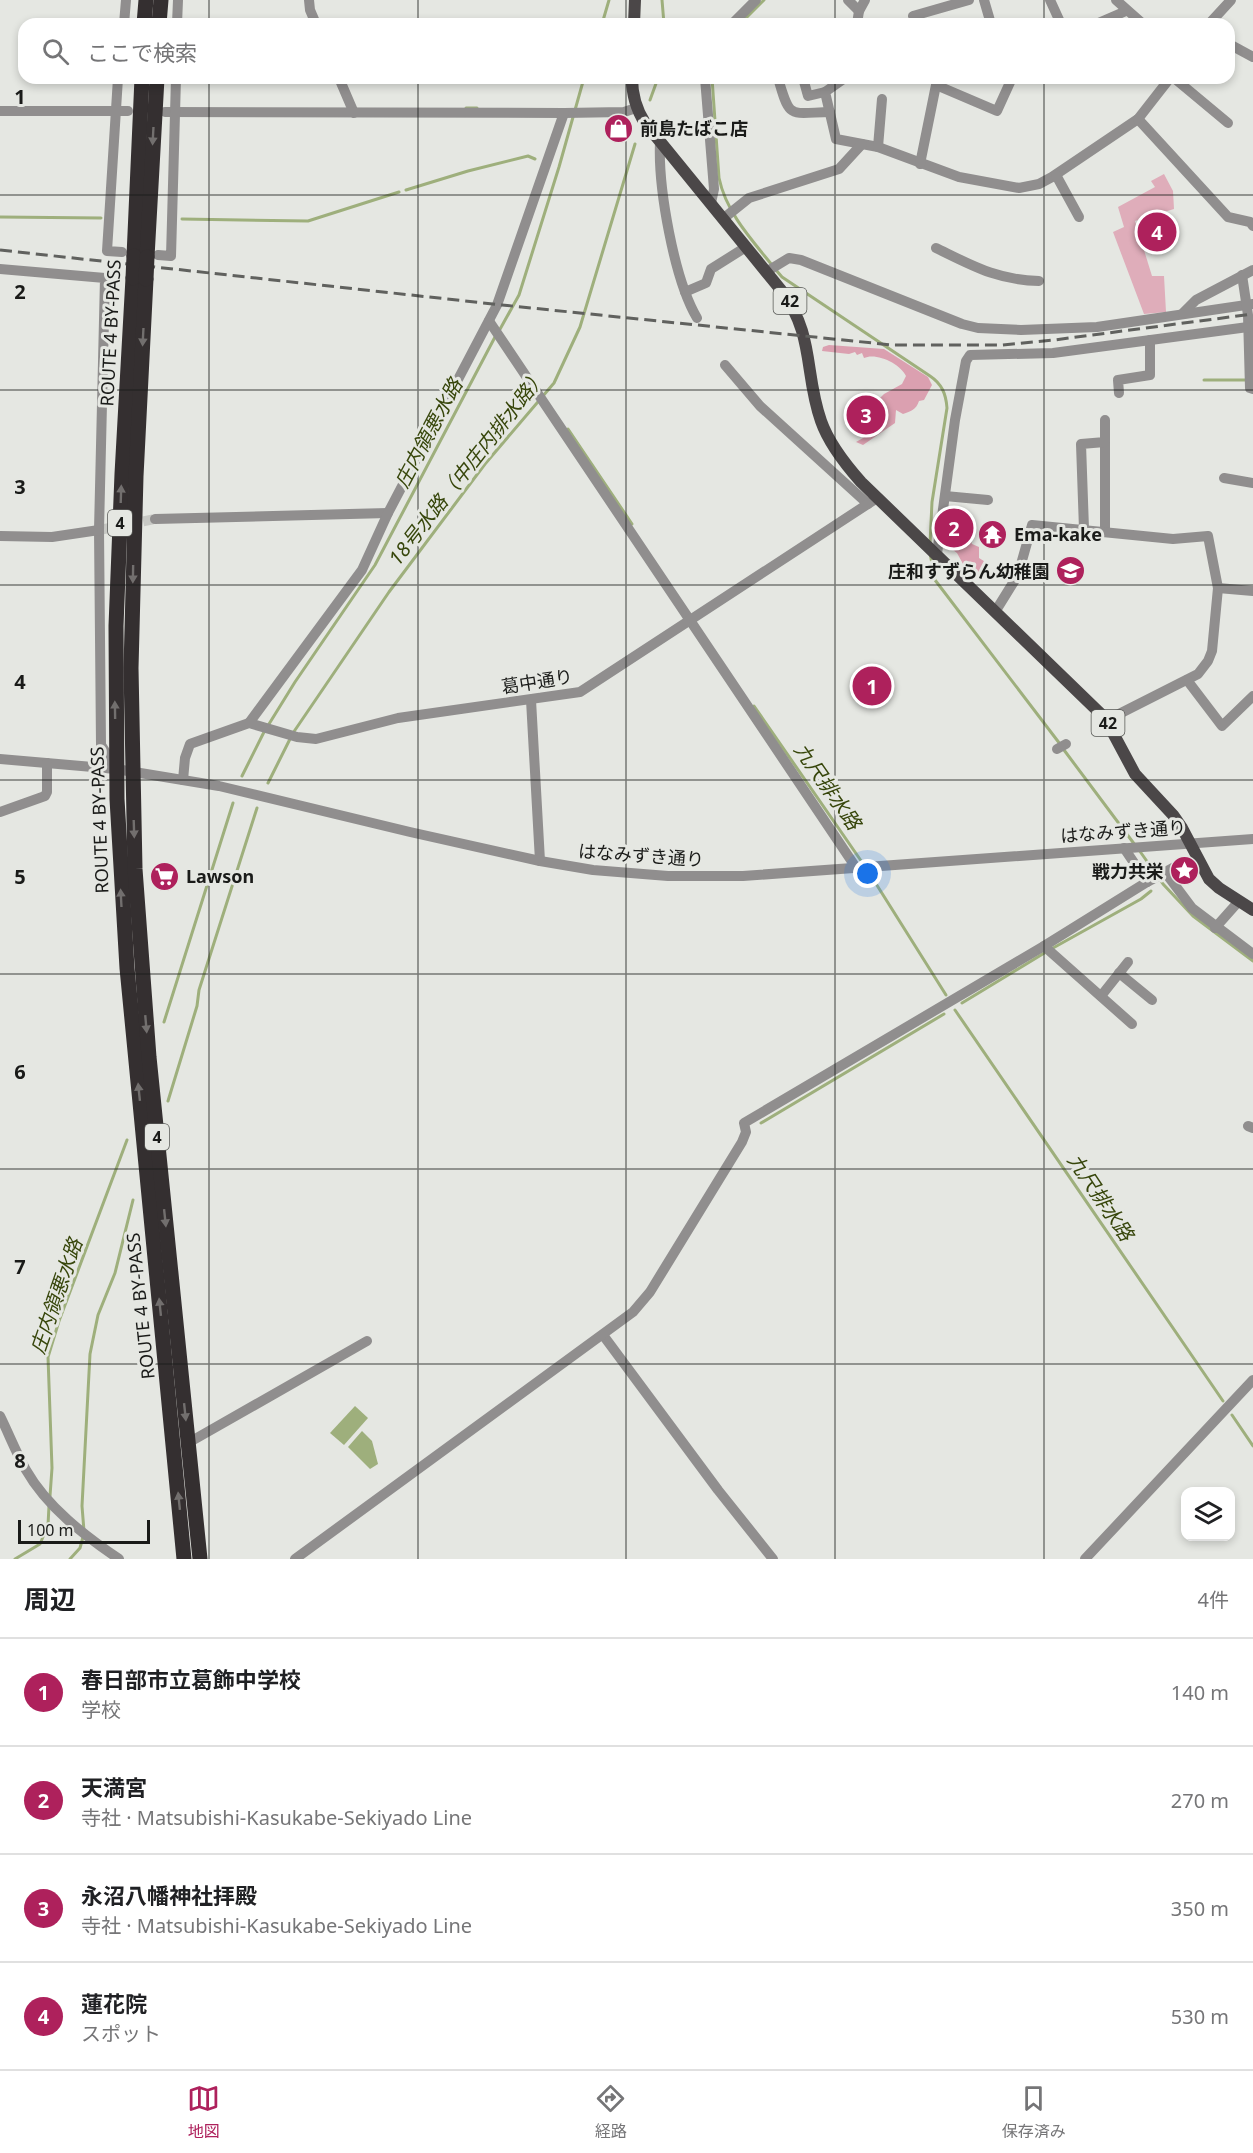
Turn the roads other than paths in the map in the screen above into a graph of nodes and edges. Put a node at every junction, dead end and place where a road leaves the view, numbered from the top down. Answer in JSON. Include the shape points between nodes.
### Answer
{"nodes":[{"id":1,"x":126,"y":0,"type":"edge"},
{"id":2,"x":146,"y":0,"type":"edge"},
{"id":3,"x":161,"y":0,"type":"edge"},
{"id":4,"x":178,"y":0,"type":"edge"},
{"id":5,"x":309,"y":0,"type":"edge"},
{"id":6,"x":634,"y":0,"type":"edge"},
{"id":7,"x":756,"y":0,"type":"edge"},
{"id":8,"x":848,"y":0,"type":"edge"},
{"id":9,"x":865,"y":0,"type":"edge"},
{"id":10,"x":969,"y":0,"type":"edge"},
{"id":11,"x":984,"y":0,"type":"edge"},
{"id":12,"x":1050,"y":0,"type":"edge"},
{"id":13,"x":1231,"y":0,"type":"edge"},
{"id":14,"x":1124,"y":4,"type":"edge"},
{"id":15,"x":859,"y":11,"type":"junction"},
{"id":16,"x":913,"y":16,"type":"dead end"},
{"id":17,"x":124,"y":18,"type":"edge"},
{"id":18,"x":144,"y":18,"type":"edge"},
{"id":19,"x":160,"y":18,"type":"edge"},
{"id":20,"x":177,"y":18,"type":"edge"},
{"id":21,"x":313,"y":18,"type":"edge"},
{"id":22,"x":634,"y":18,"type":"edge"},
{"id":23,"x":738,"y":18,"type":"edge"},
{"id":24,"x":858,"y":18,"type":"edge"},
{"id":25,"x":989,"y":18,"type":"edge"},
{"id":26,"x":1058,"y":18,"type":"edge"},
{"id":27,"x":1104,"y":18,"type":"edge"},
{"id":28,"x":1137,"y":18,"type":"edge"},
{"id":29,"x":1214,"y":18,"type":"edge"},
{"id":30,"x":1235,"y":47,"type":"edge"},
{"id":31,"x":1253,"y":57,"type":"edge"},
{"id":32,"x":117,"y":84,"type":"edge"},
{"id":33,"x":142,"y":84,"type":"edge"},
{"id":34,"x":156,"y":84,"type":"edge"},
{"id":35,"x":175,"y":84,"type":"edge"},
{"id":36,"x":342,"y":84,"type":"edge"},
{"id":37,"x":632,"y":84,"type":"edge"},
{"id":38,"x":705,"y":84,"type":"edge"},
{"id":39,"x":780,"y":84,"type":"edge"},
{"id":40,"x":805,"y":84,"type":"edge"},
{"id":41,"x":836,"y":84,"type":"edge"},
{"id":42,"x":936,"y":84,"type":"edge"},
{"id":43,"x":940,"y":84,"type":"edge"},
{"id":44,"x":1009,"y":84,"type":"edge"},
{"id":45,"x":1167,"y":84,"type":"edge"},
{"id":46,"x":1179,"y":84,"type":"edge"},
{"id":47,"x":825,"y":92,"type":"junction"},
{"id":48,"x":882,"y":99,"type":"dead end"},
{"id":49,"x":636,"y":108,"type":"junction"},
{"id":50,"x":352,"y":109,"type":"junction"},
{"id":51,"x":0,"y":111,"type":"edge"},
{"id":52,"x":115,"y":111,"type":"junction"},
{"id":53,"x":128,"y":111,"type":"dead end"},
{"id":54,"x":171,"y":112,"type":"junction"},
{"id":55,"x":830,"y":112,"type":"junction"},
{"id":56,"x":564,"y":113,"type":"junction"},
{"id":57,"x":1138,"y":119,"type":"junction"},
{"id":58,"x":1228,"y":123,"type":"dead end"},
{"id":59,"x":660,"y":142,"type":"junction"},
{"id":60,"x":862,"y":144,"type":"junction"},
{"id":61,"x":878,"y":147,"type":"junction"},
{"id":62,"x":920,"y":164,"type":"junction"},
{"id":63,"x":1056,"y":175,"type":"junction"},
{"id":64,"x":711,"y":203,"type":"junction"},
{"id":65,"x":723,"y":218,"type":"junction"},
{"id":66,"x":1079,"y":218,"type":"dead end"},
{"id":67,"x":1253,"y":226,"type":"edge"},
{"id":68,"x":746,"y":247,"type":"junction"},
{"id":69,"x":936,"y":248,"type":"dead end"},
{"id":70,"x":140,"y":255,"type":"junction"},
{"id":71,"x":0,"y":269,"type":"edge"},
{"id":72,"x":1253,"y":270,"type":"edge"},
{"id":73,"x":766,"y":272,"type":"junction"},
{"id":74,"x":1242,"y":276,"type":"junction"},
{"id":75,"x":139,"y":279,"type":"junction"},
{"id":76,"x":1039,"y":281,"type":"dead end"},
{"id":77,"x":685,"y":292,"type":"junction"},
{"id":78,"x":1250,"y":304,"type":"edge"},
{"id":79,"x":1183,"y":313,"type":"junction"},
{"id":80,"x":697,"y":318,"type":"dead end"},
{"id":81,"x":491,"y":324,"type":"junction"},
{"id":82,"x":1248,"y":327,"type":"junction"},
{"id":83,"x":1150,"y":340,"type":"junction"},
{"id":84,"x":725,"y":364,"type":"dead end"},
{"id":85,"x":1252,"y":387,"type":"edge"},
{"id":86,"x":1119,"y":393,"type":"dead end"},
{"id":87,"x":1105,"y":420,"type":"dead end"},
{"id":88,"x":1105,"y":442,"type":"junction"},
{"id":89,"x":1224,"y":478,"type":"dead end"},
{"id":90,"x":1253,"y":483,"type":"edge"},
{"id":91,"x":945,"y":496,"type":"junction"},
{"id":92,"x":988,"y":500,"type":"dead end"},
{"id":93,"x":872,"y":501,"type":"junction"},
{"id":94,"x":388,"y":513,"type":"junction"},
{"id":95,"x":155,"y":519,"type":"tunnel mouth"},
{"id":96,"x":1084,"y":529,"type":"junction"},
{"id":97,"x":99,"y":530,"type":"junction"},
{"id":98,"x":1105,"y":531,"type":"junction"},
{"id":99,"x":0,"y":536,"type":"edge"},
{"id":100,"x":937,"y":554,"type":"junction"},
{"id":101,"x":1218,"y":588,"type":"junction"},
{"id":102,"x":1253,"y":591,"type":"edge"},
{"id":103,"x":996,"y":612,"type":"junction"},
{"id":104,"x":690,"y":621,"type":"junction"},
{"id":105,"x":1187,"y":680,"type":"junction"},
{"id":106,"x":1253,"y":696,"type":"edge"},
{"id":107,"x":531,"y":700,"type":"junction"},
{"id":108,"x":1105,"y":718,"type":"junction"},
{"id":109,"x":249,"y":723,"type":"junction"},
{"id":110,"x":0,"y":759,"type":"edge"},
{"id":111,"x":47,"y":763,"type":"junction"},
{"id":112,"x":116,"y":769,"type":"junction"},
{"id":113,"x":132,"y":771,"type":"junction"},
{"id":114,"x":183,"y":780,"type":"junction"},
{"id":115,"x":0,"y":812,"type":"edge"},
{"id":116,"x":1253,"y":838,"type":"edge"},
{"id":117,"x":1190,"y":843,"type":"junction"},
{"id":118,"x":1124,"y":848,"type":"junction"},
{"id":119,"x":540,"y":861,"type":"junction"},
{"id":120,"x":1184,"y":862,"type":"dead end"},
{"id":121,"x":858,"y":867,"type":"junction"},
{"id":122,"x":1158,"y":876,"type":"junction"},
{"id":123,"x":865,"y":881,"type":"dead end"},
{"id":124,"x":1239,"y":901,"type":"junction"},
{"id":125,"x":1253,"y":910,"type":"edge"},
{"id":126,"x":1216,"y":928,"type":"junction"},
{"id":127,"x":1044,"y":946,"type":"junction"},
{"id":128,"x":1253,"y":954,"type":"edge"},
{"id":129,"x":1128,"y":962,"type":"dead end"},
{"id":130,"x":1119,"y":973,"type":"junction"},
{"id":131,"x":1101,"y":996,"type":"junction"},
{"id":132,"x":1152,"y":1000,"type":"dead end"},
{"id":133,"x":1132,"y":1024,"type":"dead end"},
{"id":134,"x":603,"y":1335,"type":"junction"},
{"id":135,"x":367,"y":1341,"type":"dead end"},
{"id":136,"x":1253,"y":1380,"type":"edge"},
{"id":137,"x":0,"y":1416,"type":"edge"},
{"id":138,"x":188,"y":1443,"type":"junction"},
{"id":139,"x":119,"y":1559,"type":"edge"},
{"id":140,"x":184,"y":1559,"type":"edge"},
{"id":141,"x":200,"y":1559,"type":"edge"},
{"id":142,"x":295,"y":1559,"type":"edge"},
{"id":143,"x":773,"y":1559,"type":"edge"},
{"id":144,"x":1085,"y":1559,"type":"edge"}],
"edges":[{"from":1,"to":17,"type":"street"},
{"from":2,"to":18,"type":"highway"},
{"from":3,"to":19,"type":"highway"},
{"from":4,"to":20,"type":"street"},
{"from":5,"to":21,"type":"street"},
{"from":6,"to":22,"type":"main road"},
{"from":7,"to":23,"type":"street"},
{"from":8,"to":15,"type":"street"},
{"from":9,"to":15,"type":"street"},
{"from":10,"to":16,"type":"street"},
{"from":11,"to":25,"type":"street"},
{"from":12,"to":26,"type":"street"},
{"from":13,"to":29,"type":"street"},
{"from":14,"to":27,"type":"street"},
{"from":14,"to":28,"type":"street"},
{"from":15,"to":24,"type":"street"},
{"from":30,"to":31,"type":"street"},
{"from":32,"to":52,"type":"street"},
{"from":33,"to":70,"type":"highway","name":"ROUTE 4 BY-PASS","number":"4"},
{"from":34,"to":70,"type":"highway","name":"ROUTE 4 BY-PASS","number":"4","one_way":true},
{"from":35,"to":54,"type":"street"},
{"from":36,"to":50,"type":"street"},
{"from":37,"to":49,"type":"main road","number":"42"},
{"from":38,"to":64,"type":"street","via":[[714,189]]},
{"from":39,"to":55,"type":"street","via":[[786,106],[795,113]]},
{"from":40,"to":47,"type":"street","via":[[808,96]]},
{"from":41,"to":47,"type":"street"},
{"from":42,"to":62,"type":"street"},
{"from":43,"to":44,"type":"street","via":[[997,111]]},
{"from":45,"to":57,"type":"street"},
{"from":46,"to":58,"type":"street"},
{"from":47,"to":55,"type":"street"},
{"from":48,"to":61,"type":"street"},
{"from":49,"to":56,"type":"street","via":[[624,112]]},
{"from":49,"to":59,"type":"main road","number":"42"},
{"from":50,"to":54,"type":"street"},
{"from":50,"to":56,"type":"street"},
{"from":51,"to":52,"type":"street"},
{"from":52,"to":53,"type":"street"},
{"from":52,"to":70,"type":"street","via":[[107,251]]},
{"from":54,"to":70,"type":"street","via":[[171,256]]},
{"from":55,"to":60,"type":"street","via":[[836,139]]},
{"from":56,"to":81,"type":"street"},
{"from":57,"to":63,"type":"street"},
{"from":57,"to":67,"type":"street","via":[[1228,217]]},
{"from":59,"to":64,"type":"main road","number":"42"},
{"from":59,"to":77,"type":"street","via":[[661,181]]},
{"from":60,"to":61,"type":"street"},
{"from":60,"to":65,"type":"street","via":[[839,169],[749,198]]},
{"from":61,"to":62,"type":"street"},
{"from":62,"to":63,"type":"street","via":[[1018,189]]},
{"from":63,"to":66,"type":"street"},
{"from":64,"to":65,"type":"main road","number":"42"},
{"from":65,"to":68,"type":"main road","number":"42"},
{"from":68,"to":73,"type":"main road","number":"42"},
{"from":68,"to":77,"type":"street","via":[[711,269],[706,283]]},
{"from":69,"to":76,"type":"street","via":[[988,273],[1017,281]]},
{"from":70,"to":75,"type":"highway","name":"ROUTE 4 BY-PASS","number":"4","bridge":true},
{"from":71,"to":97,"type":"street","via":[[105,278]]},
{"from":72,"to":74,"type":"street"},
{"from":73,"to":79,"type":"street","via":[[789,258],[801,260],[962,324],[986,329],[1097,327]]},
{"from":73,"to":93,"type":"main road","number":"42","via":[[790,301],[802,326],[817,406],[827,435]]},
{"from":74,"to":78,"type":"street"},
{"from":74,"to":79,"type":"street","via":[[1196,300]]},
{"from":112,"to":75,"type":"highway","name":"ROUTE 4 BY-PASS","number":"4","one_way":true,"via":[[122,474]]},
{"from":75,"to":113,"type":"highway","name":"ROUTE 4 BY-PASS","number":"4","one_way":true},
{"from":77,"to":80,"type":"street"},
{"from":78,"to":79,"type":"street"},
{"from":78,"to":82,"type":"street"},
{"from":81,"to":94,"type":"street"},
{"from":81,"to":104,"type":"street"},
{"from":82,"to":83,"type":"street"},
{"from":82,"to":85,"type":"street"},
{"from":83,"to":86,"type":"street","via":[[1150,375],[1118,380]]},
{"from":83,"to":91,"type":"street","via":[[1053,353],[970,355],[955,420]]},
{"from":84,"to":93,"type":"street","via":[[760,406]]},
{"from":87,"to":88,"type":"street"},
{"from":88,"to":96,"type":"street","via":[[1081,444]]},
{"from":88,"to":98,"type":"street"},
{"from":89,"to":90,"type":"street"},
{"from":91,"to":92,"type":"street"},
{"from":91,"to":100,"type":"street"},
{"from":93,"to":100,"type":"main road","number":"42"},
{"from":93,"to":104,"type":"street","name":"葛中通り"},
{"from":94,"to":95,"type":"street"},
{"from":94,"to":109,"type":"street","via":[[362,570]]},
{"from":96,"to":98,"type":"street"},
{"from":96,"to":103,"type":"street","via":[[1032,525],[1018,575]]},
{"from":97,"to":99,"type":"street","via":[[52,537]]},
{"from":97,"to":112,"type":"street","via":[[101,744]]},
{"from":98,"to":101,"type":"street","via":[[1173,539],[1208,536]]},
{"from":100,"to":103,"type":"main road","number":"42"},
{"from":101,"to":102,"type":"street"},
{"from":101,"to":105,"type":"street","via":[[1212,651],[1198,674]]},
{"from":103,"to":108,"type":"main road","number":"42"},
{"from":104,"to":107,"type":"street","name":"葛中通り","via":[[580,692]]},
{"from":104,"to":121,"type":"street"},
{"from":105,"to":106,"type":"street","via":[[1222,726]]},
{"from":105,"to":108,"type":"street"},
{"from":107,"to":109,"type":"street","name":"葛中通り","via":[[398,718],[315,739]]},
{"from":107,"to":119,"type":"street"},
{"from":108,"to":117,"type":"main road","number":"42","via":[[1130,765],[1173,815]]},
{"from":109,"to":114,"type":"street","via":[[190,744]]},
{"from":110,"to":111,"type":"street","name":"はなみずき通り"},
{"from":111,"to":112,"type":"street","name":"はなみずき通り"},
{"from":111,"to":115,"type":"street","via":[[45,796]]},
{"from":112,"to":113,"type":"street","name":"はなみずき通り"},
{"from":140,"to":112,"type":"highway","name":"ROUTE 4 BY-PASS","number":"4","one_way":true,"via":[[127,968]]},
{"from":113,"to":114,"type":"street","name":"はなみずき通り"},
{"from":113,"to":138,"type":"highway","name":"ROUTE 4 BY-PASS","number":"4","one_way":true,"via":[[143,989]]},
{"from":114,"to":119,"type":"street","name":"はなみずき通り","via":[[250,792]]},
{"from":116,"to":117,"type":"street","name":"はなみずき通り"},
{"from":117,"to":118,"type":"street","name":"はなみずき通り"},
{"from":117,"to":124,"type":"main road","number":"42","via":[[1209,879]]},
{"from":118,"to":121,"type":"street","name":"はなみずき通り"},
{"from":118,"to":122,"type":"street"},
{"from":119,"to":121,"type":"street","name":"はなみずき通り","via":[[613,873],[668,876],[743,876]]},
{"from":120,"to":122,"type":"street"},
{"from":121,"to":123,"type":"street"},
{"from":122,"to":126,"type":"street"},
{"from":122,"to":127,"type":"street"},
{"from":124,"to":125,"type":"main road","number":"42"},
{"from":124,"to":126,"type":"street"},
{"from":126,"to":128,"type":"street"},
{"from":127,"to":131,"type":"street"},
{"from":127,"to":134,"type":"street","via":[[744,1123],[742,1142],[650,1292],[633,1312]]},
{"from":129,"to":130,"type":"street"},
{"from":130,"to":131,"type":"street"},
{"from":130,"to":132,"type":"street"},
{"from":131,"to":133,"type":"street"},
{"from":134,"to":142,"type":"street"},
{"from":134,"to":143,"type":"street"},
{"from":135,"to":138,"type":"street"},
{"from":136,"to":144,"type":"street"},
{"from":137,"to":139,"type":"street","via":[[25,1469],[43,1493],[72,1523]]},
{"from":138,"to":141,"type":"highway","name":"ROUTE 4 BY-PASS","number":"4"}]}
